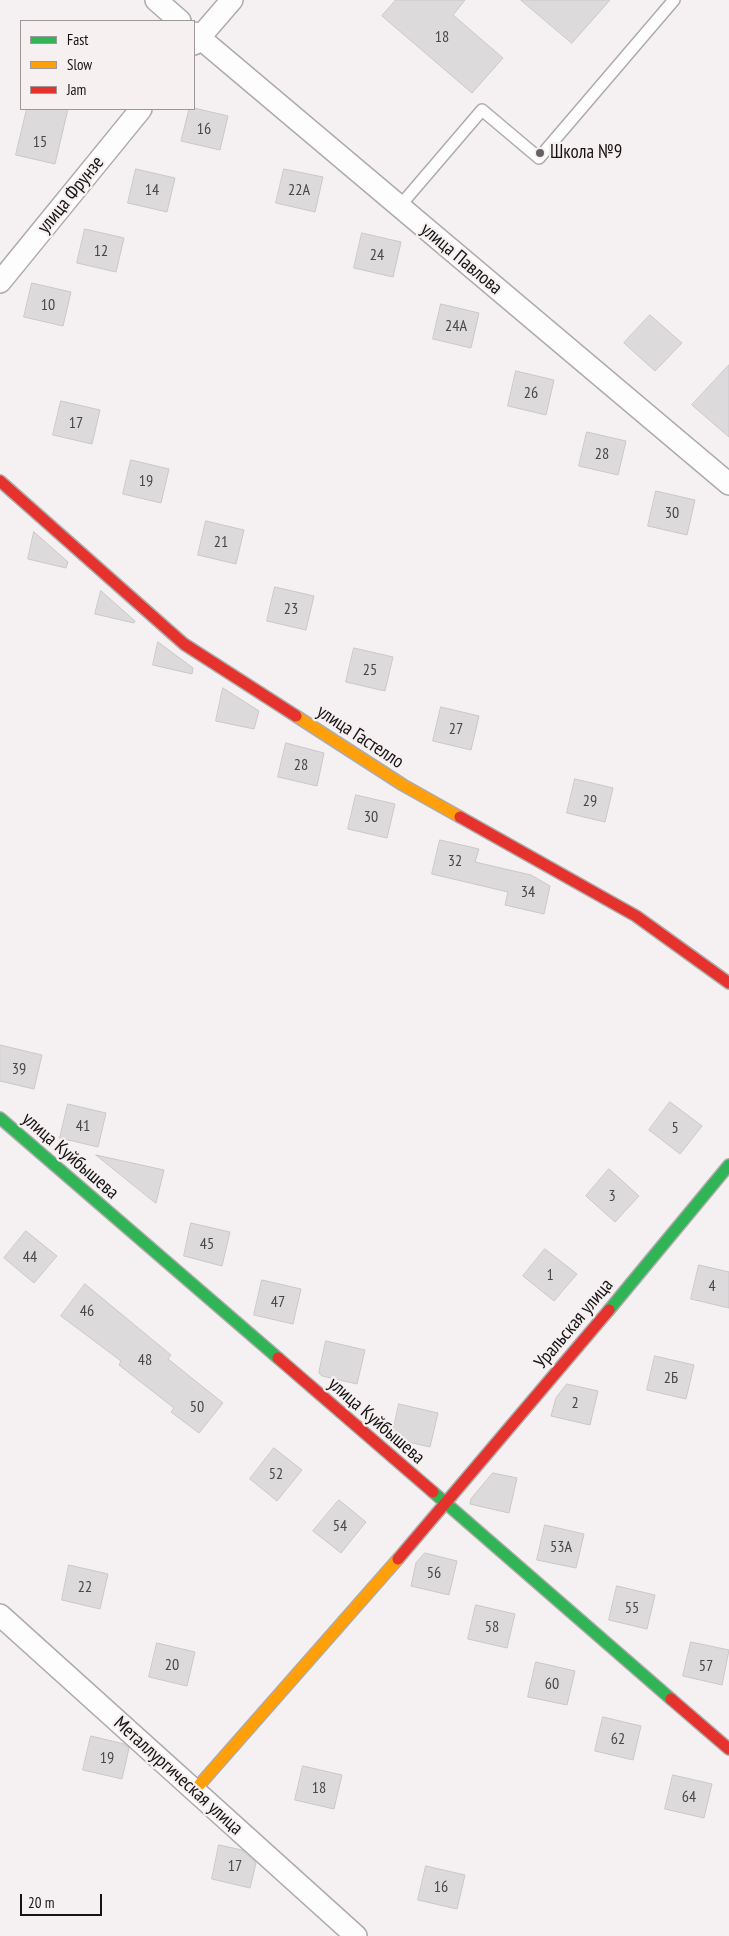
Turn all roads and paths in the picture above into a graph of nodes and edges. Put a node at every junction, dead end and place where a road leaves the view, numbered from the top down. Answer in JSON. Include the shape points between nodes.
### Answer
{"nodes":[{"id":1,"x":156,"y":0,"type":"edge"},
{"id":2,"x":232,"y":0,"type":"edge"},
{"id":3,"x":674,"y":0,"type":"edge"},
{"id":4,"x":179,"y":20,"type":"edge"},
{"id":5,"x":196,"y":38,"type":"edge"},
{"id":6,"x":140,"y":110,"type":"edge"},
{"id":7,"x":399,"y":207,"type":"junction"},
{"id":8,"x":0,"y":282,"type":"edge"},
{"id":9,"x":0,"y":481,"type":"edge"},
{"id":10,"x":729,"y":484,"type":"edge"},
{"id":11,"x":729,"y":983,"type":"edge"},
{"id":12,"x":0,"y":1118,"type":"edge"},
{"id":13,"x":729,"y":1165,"type":"edge"},
{"id":14,"x":446,"y":1505,"type":"junction"},
{"id":15,"x":0,"y":1615,"type":"edge"},
{"id":16,"x":729,"y":1749,"type":"edge"},
{"id":17,"x":194,"y":1791,"type":"junction"},
{"id":18,"x":356,"y":1936,"type":"edge"}],
"edges":[{"from":1,"to":4,"type":"street"},
{"from":2,"to":5,"type":"street"},
{"from":3,"to":7,"type":"lane","via":[[539,158],[482,110]]},
{"from":5,"to":7,"type":"street","name":"улица Павлова"},
{"from":6,"to":8,"type":"street","name":"улица Фрунзе"},
{"from":7,"to":10,"type":"street","name":"улица Павлова"},
{"from":9,"to":11,"type":"street","name":"улица Гастелло","via":[[184,644],[403,785],[636,916]]},
{"from":12,"to":14,"type":"street","name":"улица Куйбышева"},
{"from":13,"to":14,"type":"street","name":"Уральская улица"},
{"from":14,"to":16,"type":"street","name":"улица Куйбышева"},
{"from":14,"to":17,"type":"street","name":"Уральская улица"},
{"from":15,"to":17,"type":"street","name":"Металлургическая улица"},
{"from":17,"to":18,"type":"street","name":"Металлургическая улица"}]}
